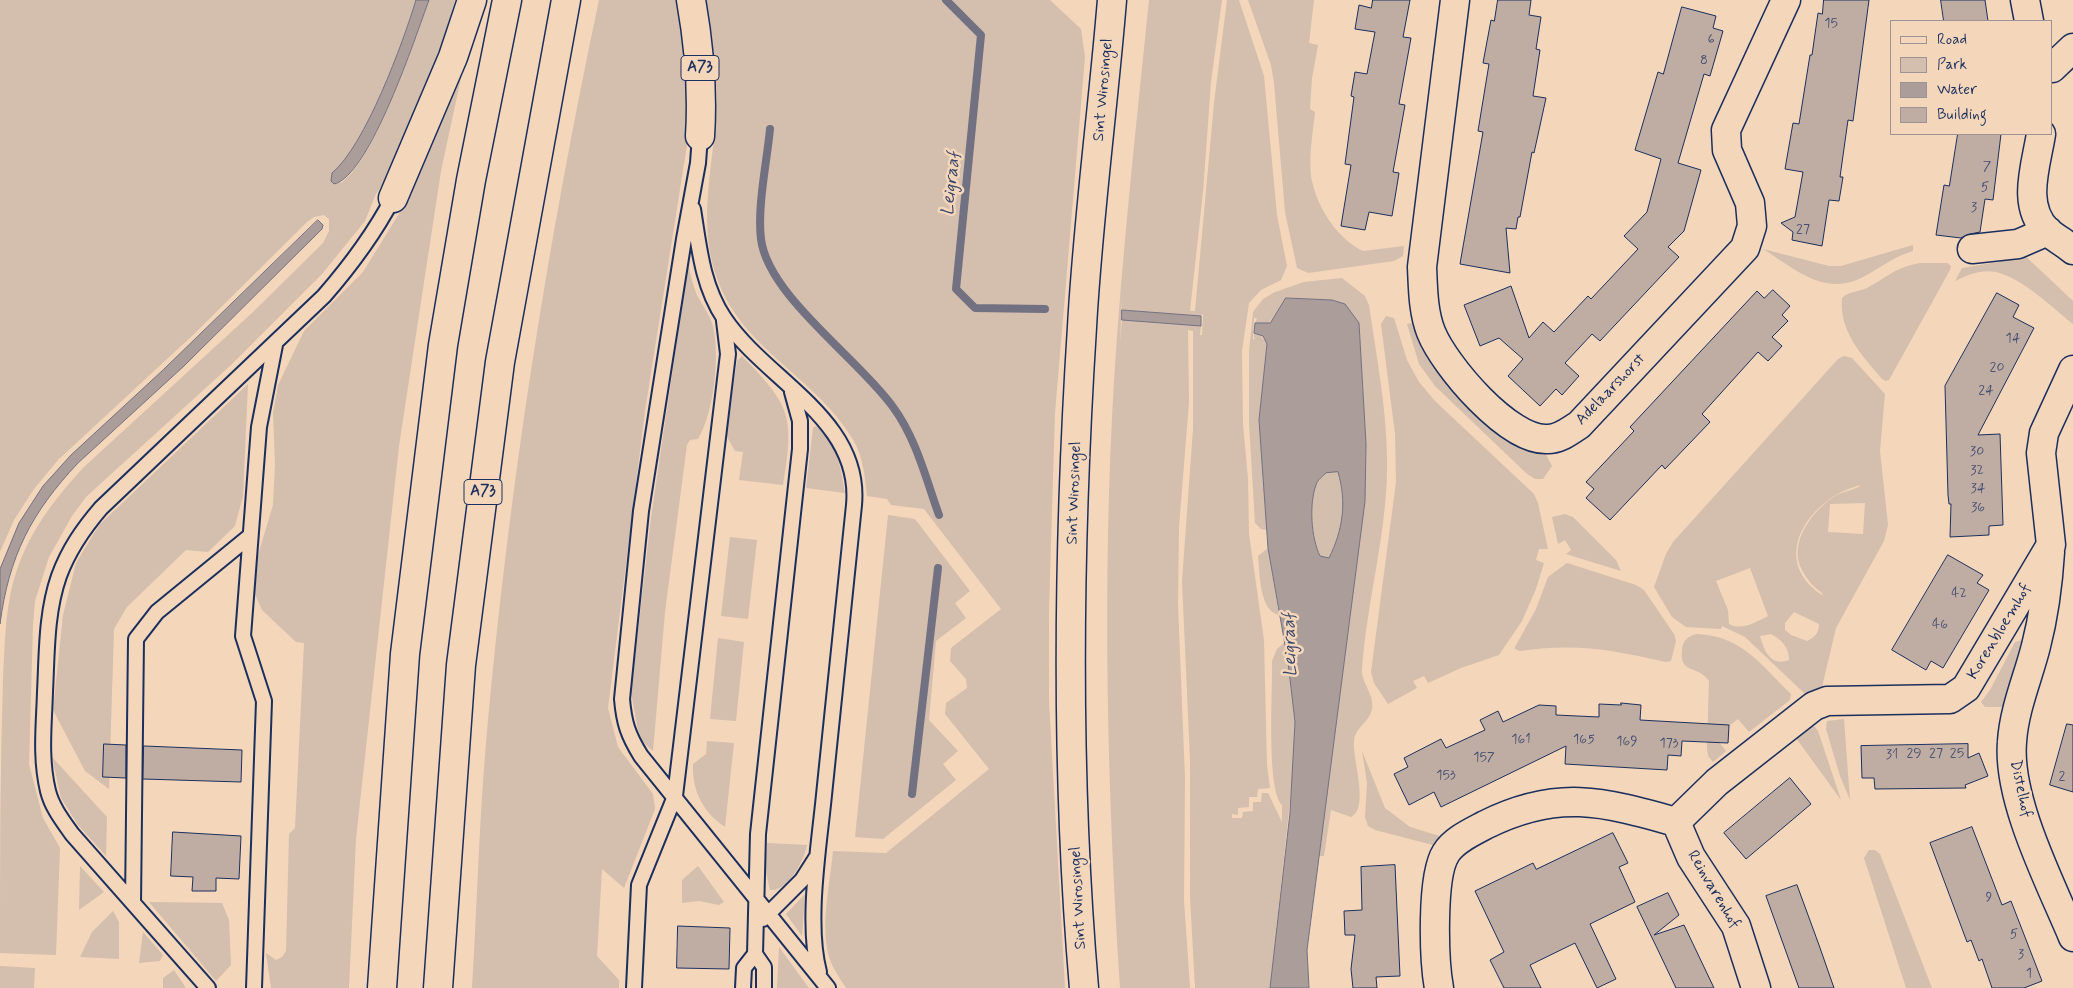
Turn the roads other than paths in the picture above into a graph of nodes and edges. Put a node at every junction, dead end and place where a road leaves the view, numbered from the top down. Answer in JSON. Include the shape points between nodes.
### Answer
{"nodes":[{"id":1,"x":472,"y":0,"type":"edge"},
{"id":2,"x":507,"y":0,"type":"edge"},
{"id":3,"x":566,"y":0,"type":"edge"},
{"id":4,"x":691,"y":0,"type":"edge"},
{"id":5,"x":1112,"y":0,"type":"edge"},
{"id":6,"x":1455,"y":0,"type":"edge"},
{"id":7,"x":1786,"y":0,"type":"edge"},
{"id":8,"x":2025,"y":0,"type":"edge"},
{"id":9,"x":2029,"y":20,"type":"edge"},
{"id":10,"x":2073,"y":48,"type":"edge"},
{"id":11,"x":2053,"y":67,"type":"edge"},
{"id":12,"x":2041,"y":135,"type":"edge"},
{"id":13,"x":700,"y":136,"type":"joint"},
{"id":14,"x":693,"y":186,"type":"junction"},
{"id":15,"x":393,"y":198,"type":"joint"},
{"id":16,"x":2048,"y":231,"type":"junction"},
{"id":17,"x":1972,"y":249,"type":"dead end"},
{"id":18,"x":2073,"y":250,"type":"edge"},
{"id":19,"x":724,"y":318,"type":"junction"},
{"id":20,"x":275,"y":346,"type":"junction"},
{"id":21,"x":2073,"y":370,"type":"edge"},
{"id":22,"x":790,"y":388,"type":"junction"},
{"id":23,"x":250,"y":536,"type":"junction"},
{"id":24,"x":2051,"y":545,"type":"junction"},
{"id":25,"x":675,"y":796,"type":"junction"},
{"id":26,"x":1676,"y":822,"type":"junction"},
{"id":27,"x":818,"y":852,"type":"junction"},
{"id":28,"x":756,"y":897,"type":"junction"},
{"id":29,"x":133,"y":903,"type":"junction"},
{"id":30,"x":768,"y":913,"type":"junction"},
{"id":31,"x":757,"y":924,"type":"junction"},
{"id":32,"x":2073,"y":937,"type":"edge"},
{"id":33,"x":755,"y":954,"type":"junction"},
{"id":34,"x":824,"y":983,"type":"edge"},
{"id":35,"x":208,"y":988,"type":"edge"},
{"id":36,"x":254,"y":988,"type":"edge"},
{"id":37,"x":382,"y":988,"type":"edge"},
{"id":38,"x":438,"y":988,"type":"edge"},
{"id":39,"x":634,"y":988,"type":"edge"},
{"id":40,"x":743,"y":988,"type":"edge"},
{"id":41,"x":764,"y":988,"type":"edge"},
{"id":42,"x":1084,"y":988,"type":"edge"},
{"id":43,"x":1439,"y":988,"type":"edge"},
{"id":44,"x":1756,"y":988,"type":"edge"}],
"edges":[{"from":1,"to":15,"type":"main road","via":[[449,65]]},
{"from":2,"to":37,"type":"main road","via":[[471,180],[443,345],[405,654]]},
{"from":3,"to":38,"type":"main road","number":"A73","via":[[500,362],[461,665]]},
{"from":4,"to":13,"type":"main road","number":"A73","via":[[699,46]]},
{"from":5,"to":42,"type":"main road","name":"Sint Wirosingel","via":[[1082,324],[1075,464],[1073,784]]},
{"from":6,"to":7,"type":"main road","name":"Adelaarshorst","via":[[1422,267],[1430,330],[1441,354],[1462,381],[1512,427],[1531,437],[1548,439],[1561,437],[1579,425],[1745,248],[1752,226],[1750,203],[1727,150],[1726,130]]},
{"from":8,"to":9,"type":"main road"},
{"from":10,"to":11,"type":"main road"},
{"from":12,"to":16,"type":"main road","via":[[2031,195],[2034,213]]},
{"from":13,"to":14,"type":"lane","number":"A73"},
{"from":14,"to":19,"type":"lane","number":"A73","via":[[700,257],[707,283]]},
{"from":14,"to":25,"type":"lane","number":"A73","via":[[641,511],[622,699],[628,734]]},
{"from":15,"to":20,"type":"lane","via":[[354,260]]},
{"from":16,"to":17,"type":"main road","via":[[2018,244]]},
{"from":16,"to":18,"type":"main road"},
{"from":19,"to":22,"type":"lane","number":"A73"},
{"from":19,"to":25,"type":"lane","number":"A73","via":[[728,354]]},
{"from":20,"to":23,"type":"lane","via":[[259,427]]},
{"from":20,"to":29,"type":"lane","via":[[101,508],[81,531],[69,551],[50,610],[42,749],[48,793],[56,812],[72,834]]},
{"from":21,"to":24,"type":"main road","via":[[2044,433],[2041,452]]},
{"from":22,"to":27,"type":"lane","number":"A73","via":[[829,424],[840,440],[848,454],[855,490]]},
{"from":22,"to":28,"type":"lane","number":"A73","via":[[800,421],[800,449],[758,834]]},
{"from":23,"to":29,"type":"lane","via":[[157,612],[136,639]]},
{"from":23,"to":36,"type":"lane","via":[[243,636],[264,701]]},
{"from":24,"to":26,"type":"main road","name":"Korenbloemhof","via":[[1966,688],[1950,699],[1827,701],[1814,706],[1717,782]]},
{"from":24,"to":32,"type":"main road","name":"Distelhof","via":[[2046,601],[2014,722],[2012,752],[2018,794],[2029,830]]},
{"from":25,"to":28,"type":"lane","number":"A73"},
{"from":25,"to":39,"type":"lane","number":"A73","via":[[639,885]]},
{"from":26,"to":43,"type":"main road","via":[[1627,808],[1568,800],[1507,814],[1467,834],[1446,853],[1438,872]]},
{"from":26,"to":44,"type":"main road","name":"Reinvarenhof","via":[[1691,857],[1736,926]]},
{"from":27,"to":30,"type":"lane","number":"A73","via":[[802,880]]},
{"from":27,"to":34,"type":"lane","number":"A73","via":[[814,954]]},
{"from":28,"to":30,"type":"lane","number":"A73"},
{"from":28,"to":31,"type":"lane","number":"A73"},
{"from":29,"to":35,"type":"lane"},
{"from":30,"to":31,"type":"lane","number":"A73"},
{"from":30,"to":34,"type":"lane","number":"A73"},
{"from":31,"to":33,"type":"lane","number":"A73"},
{"from":33,"to":40,"type":"lane","number":"A73","via":[[744,968]]},
{"from":33,"to":41,"type":"lane","number":"A73","via":[[764,967]]}]}
